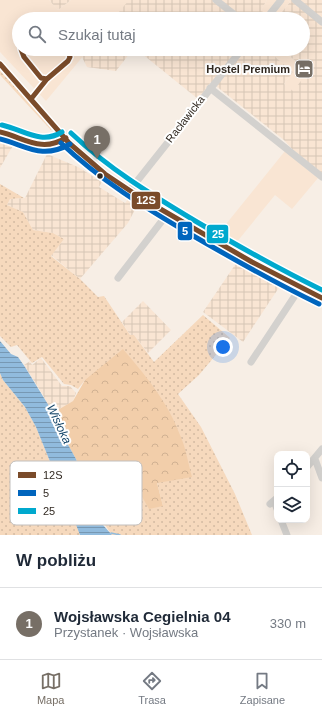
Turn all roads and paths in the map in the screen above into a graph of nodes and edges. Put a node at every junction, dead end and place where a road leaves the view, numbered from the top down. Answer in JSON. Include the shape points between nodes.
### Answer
{"nodes":[{"id":1,"x":216,"y":0,"type":"edge"},
{"id":2,"x":280,"y":0,"type":"edge"},
{"id":3,"x":295,"y":0,"type":"edge"},
{"id":4,"x":231,"y":12,"type":"edge"},
{"id":5,"x":271,"y":12,"type":"edge"},
{"id":6,"x":310,"y":12,"type":"edge"},
{"id":7,"x":310,"y":12,"type":"edge"},
{"id":8,"x":322,"y":22,"type":"edge"},
{"id":9,"x":236,"y":56,"type":"edge"},
{"id":10,"x":0,"y":64,"type":"edge"},
{"id":11,"x":210,"y":88,"type":"junction"},
{"id":12,"x":0,"y":132,"type":"edge"},
{"id":13,"x":66,"y":138,"type":"junction"},
{"id":14,"x":322,"y":177,"type":"edge"},
{"id":15,"x":130,"y":190,"type":"junction"},
{"id":16,"x":168,"y":213,"type":"junction"},
{"id":17,"x":118,"y":278,"type":"dead end"},
{"id":18,"x":300,"y":288,"type":"junction"},
{"id":19,"x":322,"y":298,"type":"edge"},
{"id":20,"x":251,"y":362,"type":"dead end"},
{"id":21,"x":322,"y":449,"type":"edge"},
{"id":22,"x":315,"y":459,"type":"junction"},
{"id":23,"x":310,"y":464,"type":"edge"},
{"id":24,"x":322,"y":478,"type":"edge"},
{"id":25,"x":282,"y":523,"type":"edge"},
{"id":26,"x":287,"y":535,"type":"edge"}],
"edges":[{"from":1,"to":4,"type":"street"},
{"from":2,"to":5,"type":"street"},
{"from":3,"to":6,"type":"street"},
{"from":7,"to":8,"type":"street"},
{"from":9,"to":11,"type":"street","name":"Racławicka"},
{"from":10,"to":13,"type":"street"},
{"from":11,"to":14,"type":"street"},
{"from":11,"to":15,"type":"street","name":"Racławicka"},
{"from":12,"to":13,"type":"street","via":[[43,146],[53,146]]},
{"from":13,"to":15,"type":"street","via":[[95,166]]},
{"from":15,"to":16,"type":"street"},
{"from":16,"to":17,"type":"street"},
{"from":16,"to":18,"type":"street"},
{"from":18,"to":19,"type":"street"},
{"from":18,"to":20,"type":"street"},
{"from":21,"to":22,"type":"street"},
{"from":22,"to":23,"type":"street"},
{"from":22,"to":24,"type":"street"},
{"from":25,"to":26,"type":"street"}]}
